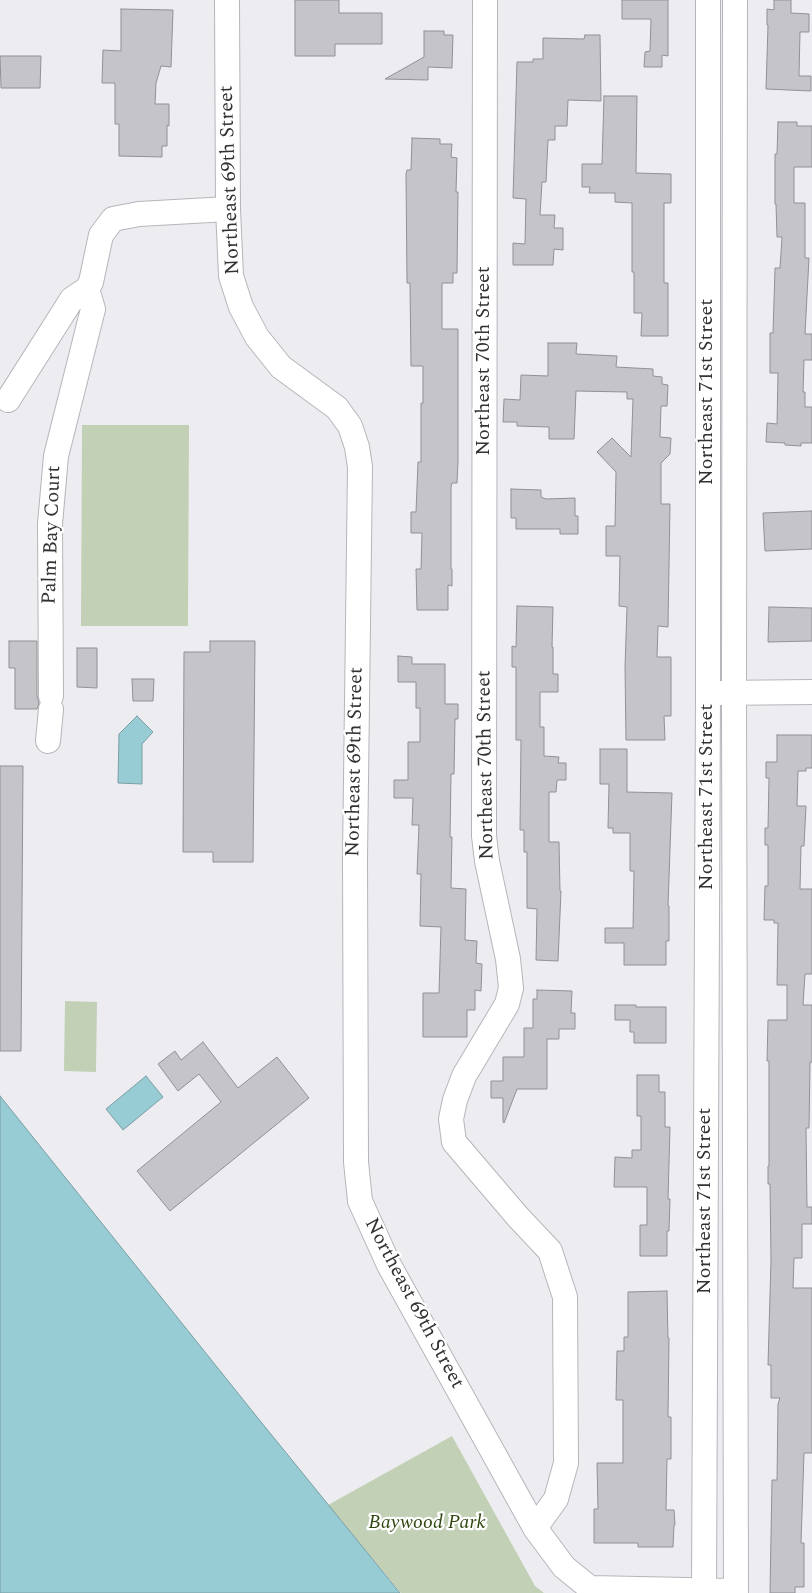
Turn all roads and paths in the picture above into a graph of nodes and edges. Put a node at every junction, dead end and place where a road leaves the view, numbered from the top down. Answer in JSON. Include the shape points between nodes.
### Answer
{"nodes":[{"id":1,"x":228,"y":0,"type":"edge"},
{"id":2,"x":485,"y":0,"type":"edge"},
{"id":3,"x":708,"y":0,"type":"edge"},
{"id":4,"x":735,"y":0,"type":"edge"},
{"id":5,"x":228,"y":209,"type":"junction"},
{"id":6,"x":87,"y":289,"type":"junction"},
{"id":7,"x":8,"y":400,"type":"dead end"},
{"id":8,"x":812,"y":692,"type":"edge"},
{"id":9,"x":708,"y":693,"type":"junction"},
{"id":10,"x":734,"y":693,"type":"junction"},
{"id":11,"x":48,"y":741,"type":"dead end"},
{"id":12,"x":535,"y":1528,"type":"junction"},
{"id":13,"x":704,"y":1592,"type":"edge"},
{"id":14,"x":736,"y":1592,"type":"edge"}],
"edges":[{"from":1,"to":5,"type":"street","name":"Northeast 69th Street"},
{"from":2,"to":12,"type":"street","name":"Northeast 70th Street","via":[[484,836],[511,988],[506,1004],[464,1076],[452,1119],[454,1142],[550,1252],[565,1297],[566,1463],[556,1499]]},
{"from":3,"to":9,"type":"street","name":"Northeast 71st Street"},
{"from":4,"to":10,"type":"street","name":"Northeast 71st Street"},
{"from":5,"to":6,"type":"street","name":"Palm Bay Court","via":[[139,214],[113,219],[100,235]]},
{"from":5,"to":12,"type":"street","name":"Northeast 69th Street","via":[[231,276],[241,307],[281,367],[337,408],[350,426],[359,461],[356,1162],[360,1201],[389,1265]]},
{"from":6,"to":7,"type":"street","via":[[72,299]]},
{"from":6,"to":11,"type":"street","name":"Palm Bay Court","via":[[93,309],[56,456],[50,524],[51,702]]},
{"from":8,"to":10,"type":"street"},
{"from":9,"to":10,"type":"street"},
{"from":9,"to":13,"type":"street","name":"Northeast 71st Street"},
{"from":10,"to":14,"type":"street","name":"Northeast 71st Street"},
{"from":12,"to":13,"type":"street","name":"Northeast 69th Street","via":[[564,1567],[590,1588]]},
{"from":13,"to":14,"type":"street","name":"Northeast 69th Street"}]}
